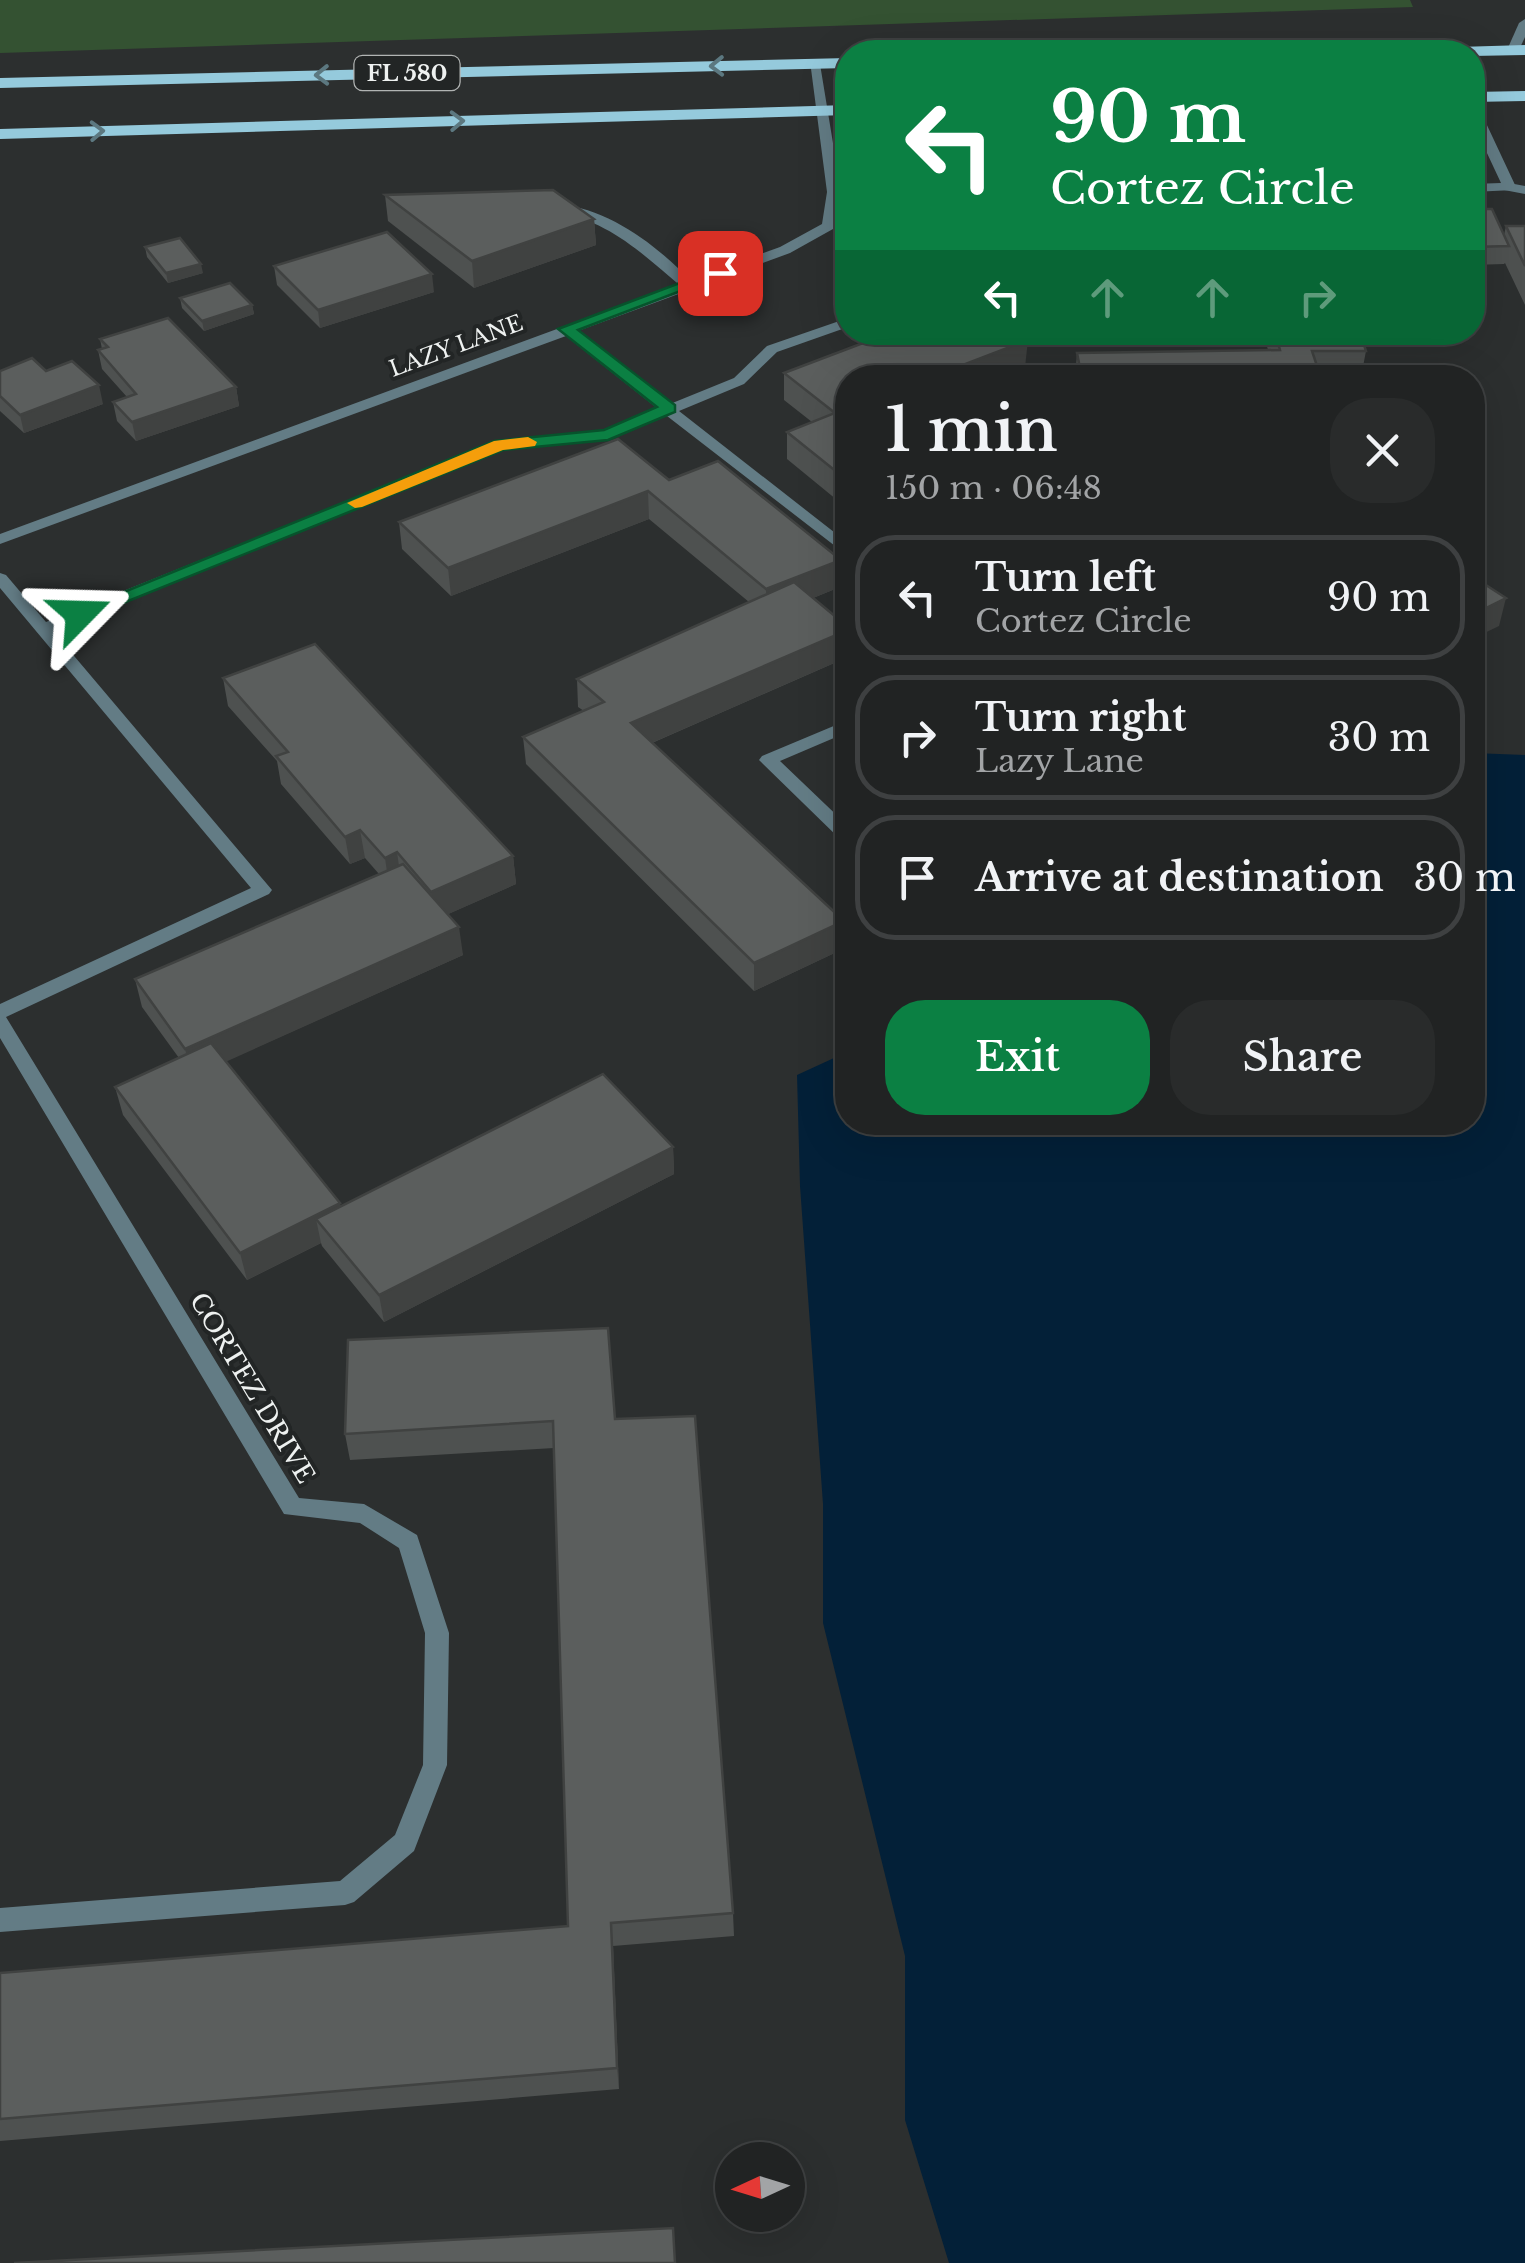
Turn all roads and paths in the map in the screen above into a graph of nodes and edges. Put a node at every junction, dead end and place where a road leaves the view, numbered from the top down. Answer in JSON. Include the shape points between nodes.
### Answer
{"nodes":[{"id":1,"x":1525,"y":23,"type":"edge"},
{"id":2,"x":1519,"y":50,"type":"edge"},
{"id":3,"x":1485,"y":51,"type":"edge"},
{"id":4,"x":835,"y":63,"type":"edge"},
{"id":5,"x":814,"y":64,"type":"junction"},
{"id":6,"x":0,"y":83,"type":"edge"},
{"id":7,"x":1525,"y":96,"type":"edge"},
{"id":8,"x":1485,"y":97,"type":"edge"},
{"id":9,"x":824,"y":110,"type":"junction"},
{"id":10,"x":835,"y":110,"type":"edge"},
{"id":11,"x":0,"y":134,"type":"edge"},
{"id":12,"x":1485,"y":134,"type":"edge"},
{"id":13,"x":1509,"y":187,"type":"junction"},
{"id":14,"x":1485,"y":188,"type":"edge"},
{"id":15,"x":1525,"y":190,"type":"edge"},
{"id":16,"x":545,"y":208,"type":"edge"},
{"id":17,"x":688,"y":285,"type":"junction"},
{"id":18,"x":835,"y":327,"type":"edge"},
{"id":19,"x":566,"y":329,"type":"junction"},
{"id":20,"x":669,"y":408,"type":"junction"},
{"id":21,"x":0,"y":539,"type":"edge"},
{"id":22,"x":835,"y":542,"type":"edge"},
{"id":23,"x":0,"y":578,"type":"edge"},
{"id":24,"x":45,"y":628,"type":"junction"},
{"id":25,"x":835,"y":731,"type":"edge"},
{"id":26,"x":835,"y":824,"type":"edge"},
{"id":27,"x":0,"y":1012,"type":"edge"},
{"id":28,"x":0,"y":1022,"type":"edge"},
{"id":29,"x":0,"y":1920,"type":"edge"}],
"edges":[{"from":1,"to":2,"type":"street"},
{"from":2,"to":3,"type":"main road"},
{"from":4,"to":5,"type":"main road","number":"FL 580"},
{"from":5,"to":6,"type":"main road","number":"FL 580","one_way":true},
{"from":5,"to":9,"type":"street","name":"LAZY LANE"},
{"from":7,"to":8,"type":"main road"},
{"from":9,"to":10,"type":"main road","number":"FL 580"},
{"from":11,"to":9,"type":"main road","number":"FL 580","one_way":true},
{"from":9,"to":17,"type":"street","name":"LAZY LANE","via":[[834,192],[828,226],[784,250]]},
{"from":12,"to":13,"type":"street"},
{"from":13,"to":14,"type":"street"},
{"from":13,"to":15,"type":"street"},
{"from":16,"to":17,"type":"street","via":[[577,208],[602,218]]},
{"from":17,"to":19,"type":"street","name":"LAZY LANE"},
{"from":18,"to":20,"type":"street","via":[[772,349],[739,381]]},
{"from":19,"to":20,"type":"street"},
{"from":19,"to":21,"type":"street","name":"LAZY LANE"},
{"from":20,"to":22,"type":"street"},
{"from":20,"to":24,"type":"street","via":[[608,435],[500,445]]},
{"from":23,"to":24,"type":"street"},
{"from":24,"to":27,"type":"street","via":[[263,890]]},
{"from":25,"to":26,"type":"street","via":[[768,760]]},
{"from":28,"to":29,"type":"street","name":"CORTEZ DRIVE","via":[[292,1508],[364,1514],[409,1542],[438,1632],[435,1765],[406,1842],[345,1893]]}]}
